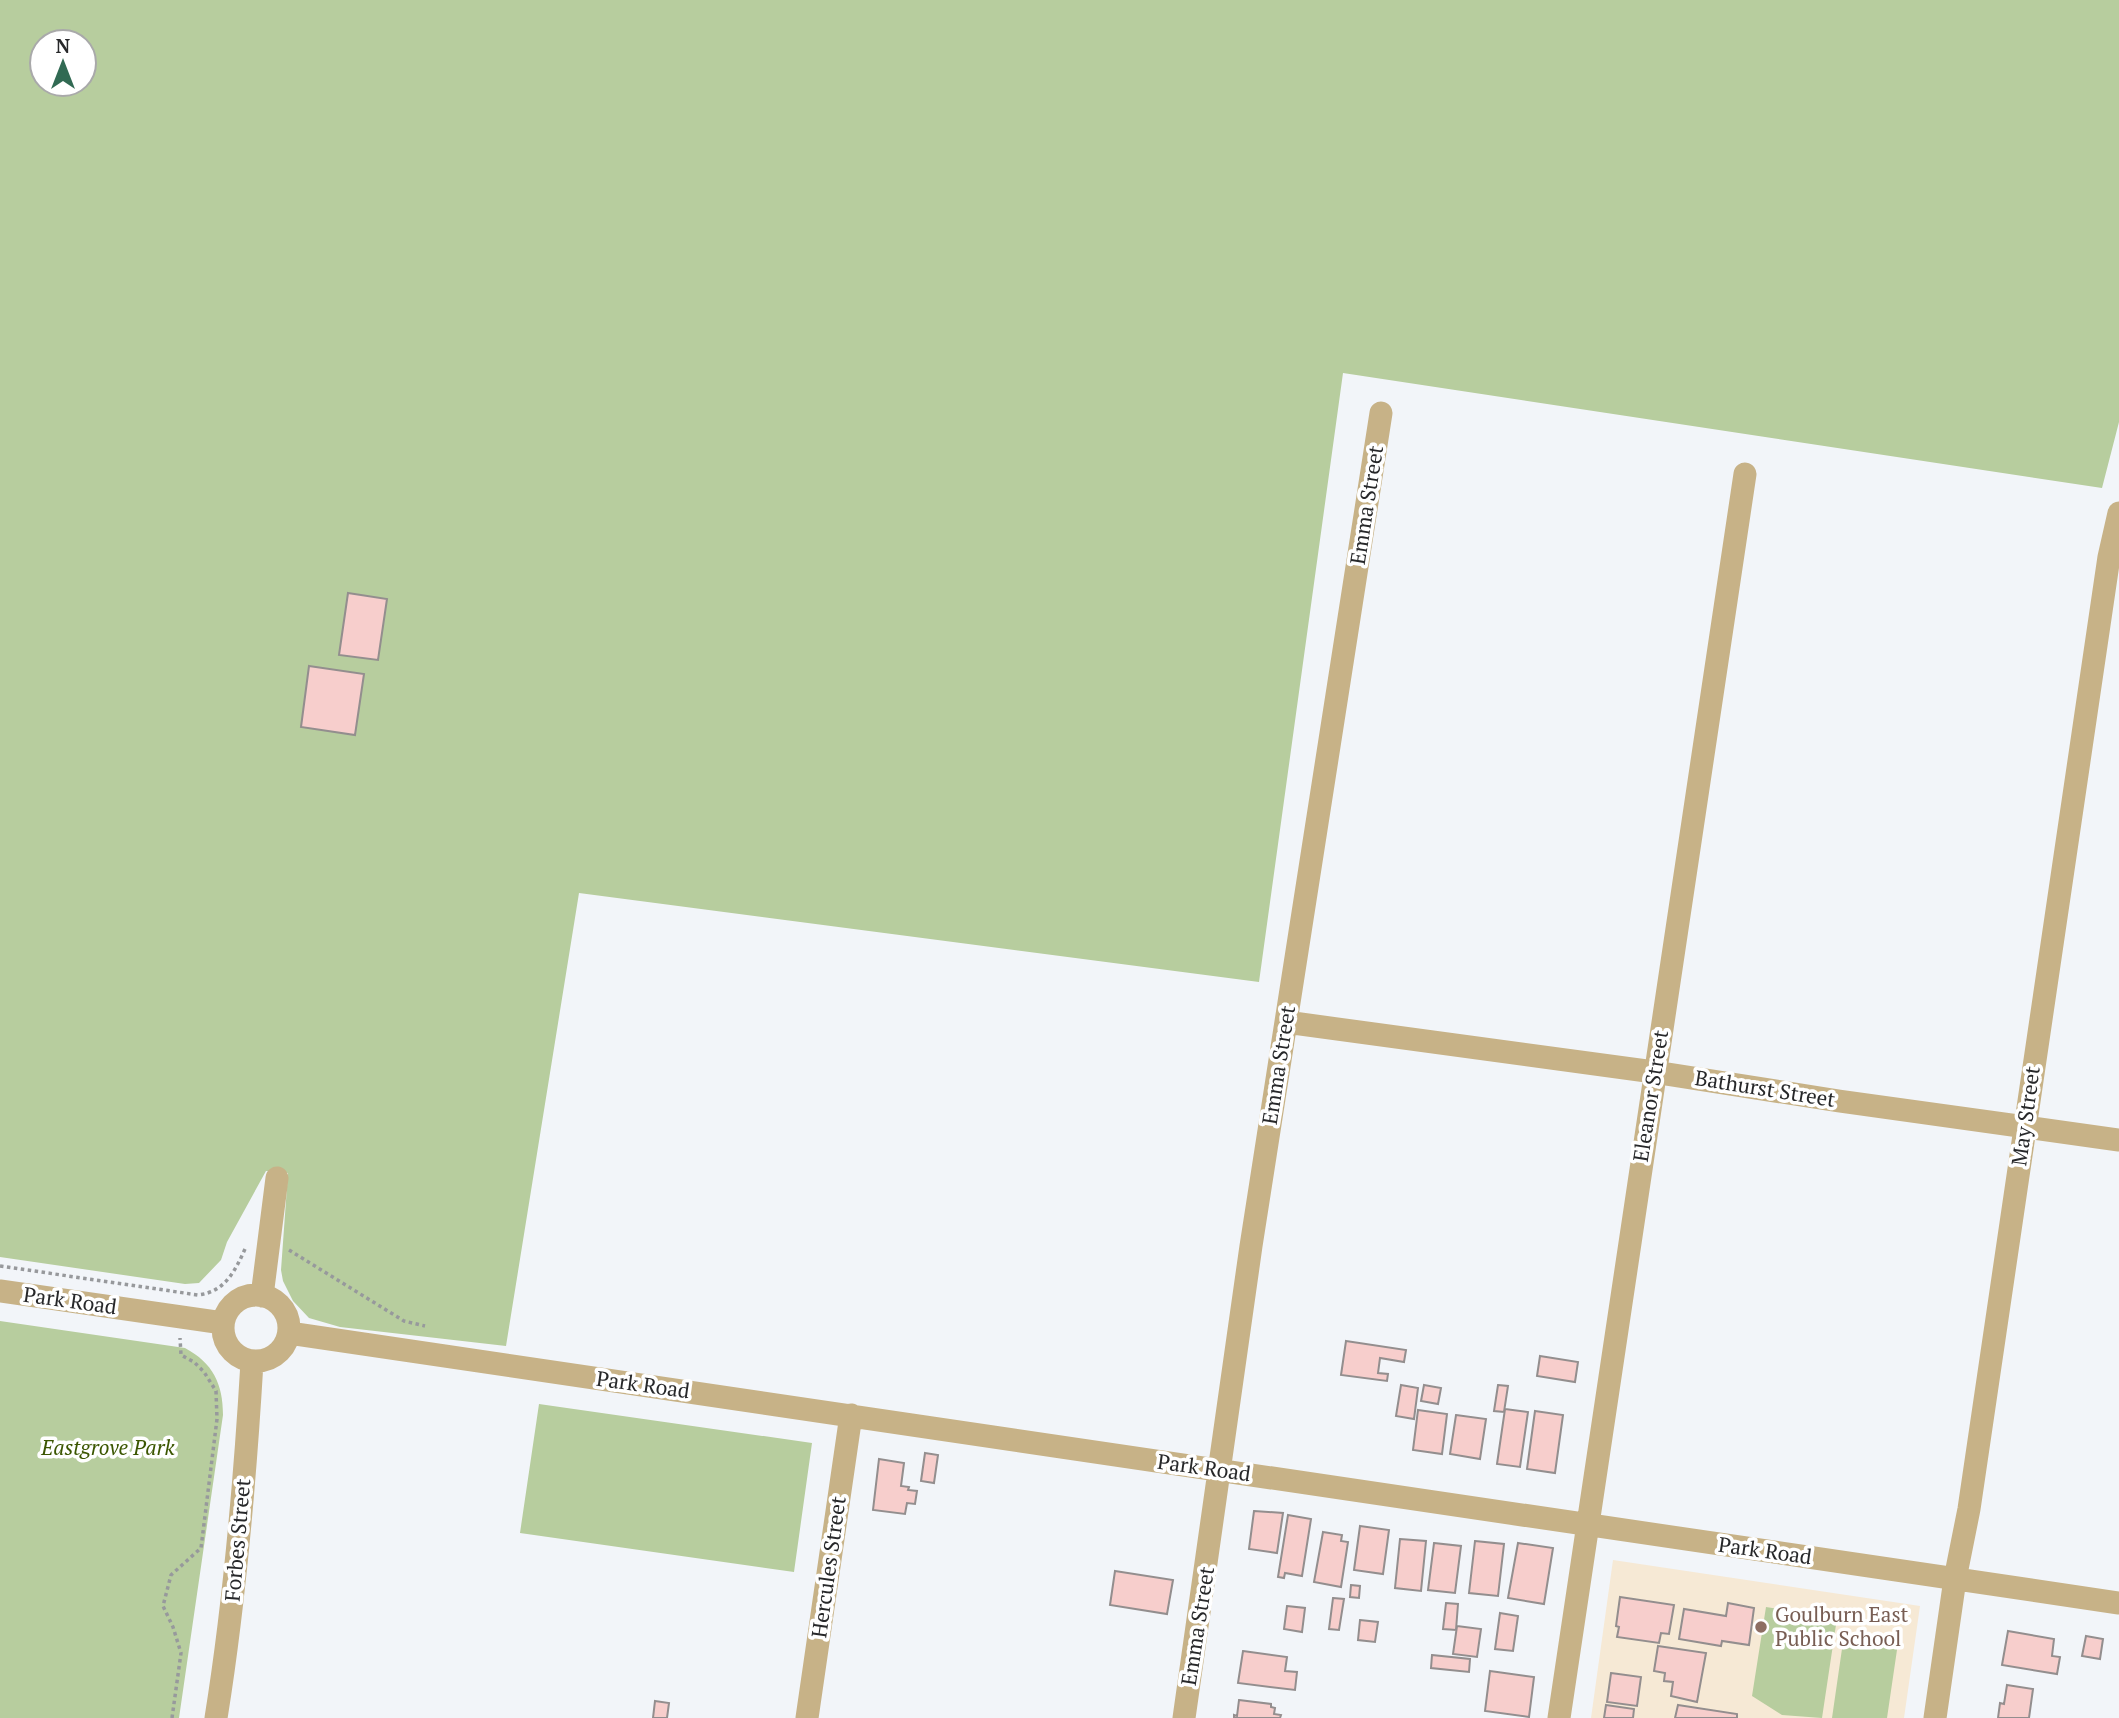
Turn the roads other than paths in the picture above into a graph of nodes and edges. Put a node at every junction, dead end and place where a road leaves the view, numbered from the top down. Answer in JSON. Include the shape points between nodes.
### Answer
{"nodes":[{"id":1,"x":1381,"y":413,"type":"dead end"},
{"id":2,"x":1745,"y":474,"type":"dead end"},
{"id":3,"x":2119,"y":513,"type":"edge"},
{"id":4,"x":1286,"y":1022,"type":"junction"},
{"id":5,"x":1654,"y":1072,"type":"junction"},
{"id":6,"x":2025,"y":1125,"type":"junction"},
{"id":7,"x":2119,"y":1140,"type":"edge"},
{"id":8,"x":277,"y":1178,"type":"dead end"},
{"id":9,"x":0,"y":1291,"type":"edge"},
{"id":10,"x":262,"y":1296,"type":"junction"},
{"id":11,"x":223,"y":1323,"type":"junction"},
{"id":12,"x":289,"y":1333,"type":"junction"},
{"id":13,"x":252,"y":1362,"type":"junction"},
{"id":14,"x":851,"y":1415,"type":"junction"},
{"id":15,"x":1221,"y":1471,"type":"junction"},
{"id":16,"x":1587,"y":1525,"type":"junction"},
{"id":17,"x":1955,"y":1578,"type":"junction"},
{"id":18,"x":2119,"y":1603,"type":"edge"},
{"id":19,"x":216,"y":1718,"type":"edge"},
{"id":20,"x":807,"y":1718,"type":"edge"},
{"id":21,"x":1184,"y":1718,"type":"edge"},
{"id":22,"x":1559,"y":1718,"type":"edge"},
{"id":23,"x":1935,"y":1718,"type":"edge"}],
"edges":[{"from":1,"to":4,"type":"street","name":"Emma Street"},
{"from":2,"to":5,"type":"street","name":"Eleanor Street"},
{"from":3,"to":6,"type":"street","name":"May Street"},
{"from":4,"to":5,"type":"street","name":"Bathurst Street"},
{"from":4,"to":15,"type":"street","name":"Emma Street"},
{"from":5,"to":6,"type":"street","name":"Bathurst Street"},
{"from":5,"to":16,"type":"street","name":"Eleanor Street"},
{"from":6,"to":7,"type":"street","name":"Bathurst Street"},
{"from":6,"to":17,"type":"street","name":"May Street"},
{"from":8,"to":10,"type":"street"},
{"from":9,"to":11,"type":"street","name":"Park Road"},
{"from":10,"to":11,"type":"street","via":[[236,1302]]},
{"from":10,"to":12,"type":"street","via":[[281,1307]]},
{"from":11,"to":13,"type":"street","via":[[229,1349]]},
{"from":12,"to":13,"type":"street","via":[[275,1356]]},
{"from":12,"to":14,"type":"street","name":"Park Road"},
{"from":13,"to":19,"type":"street","name":"Forbes Street","via":[[240,1534]]},
{"from":14,"to":15,"type":"street","name":"Park Road"},
{"from":14,"to":20,"type":"street","name":"Hercules Street"},
{"from":15,"to":16,"type":"street","name":"Park Road"},
{"from":15,"to":21,"type":"street","name":"Emma Street"},
{"from":16,"to":17,"type":"street","name":"Park Road"},
{"from":16,"to":22,"type":"street","name":"Eleanor Street"},
{"from":17,"to":18,"type":"street","name":"Park Road"},
{"from":17,"to":23,"type":"street","name":"May Street"}]}
